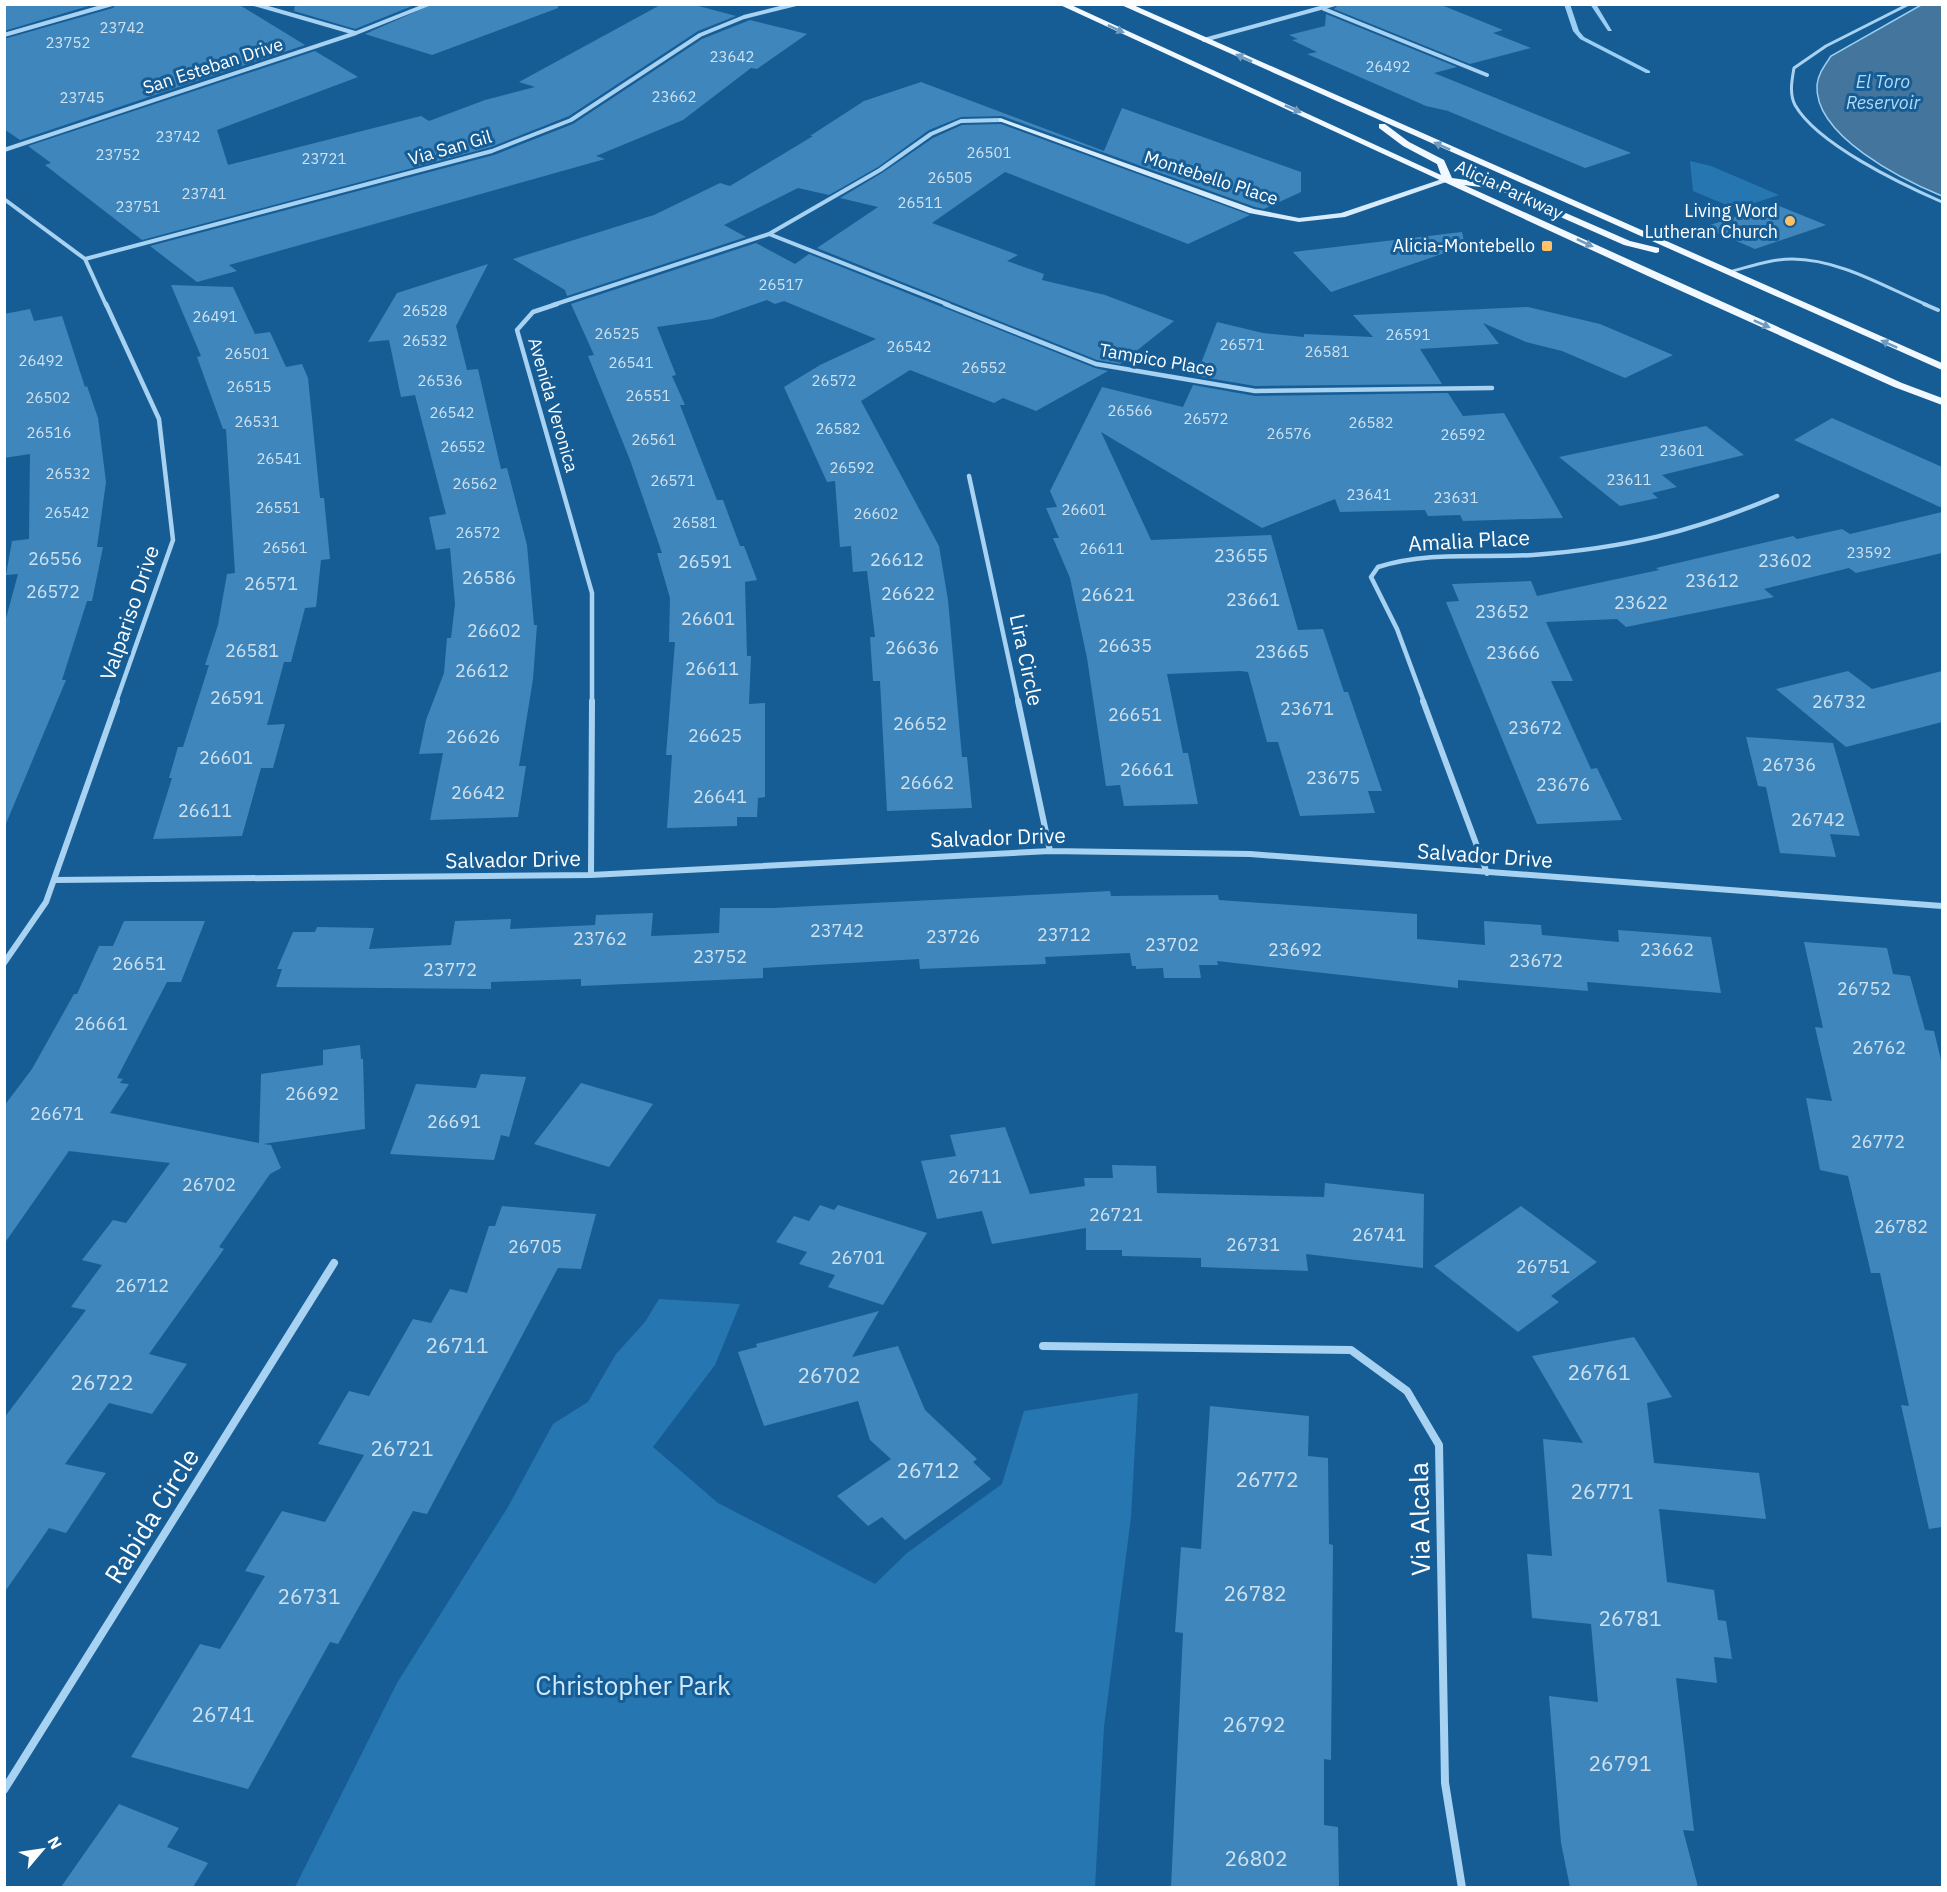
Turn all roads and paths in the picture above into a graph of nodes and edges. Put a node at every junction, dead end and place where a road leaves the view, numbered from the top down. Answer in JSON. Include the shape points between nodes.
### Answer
{"nodes":[{"id":1,"x":112,"y":4,"type":"edge"},
{"id":2,"x":254,"y":4,"type":"edge"},
{"id":3,"x":429,"y":4,"type":"edge"},
{"id":4,"x":796,"y":4,"type":"edge"},
{"id":5,"x":1062,"y":4,"type":"edge"},
{"id":6,"x":1123,"y":4,"type":"edge"},
{"id":7,"x":1335,"y":4,"type":"edge"},
{"id":8,"x":1909,"y":4,"type":"edge"},
{"id":9,"x":1324,"y":9,"type":"junction"},
{"id":10,"x":356,"y":33,"type":"junction"},
{"id":11,"x":4,"y":35,"type":"edge"},
{"id":12,"x":1204,"y":40,"type":"junction"},
{"id":13,"x":1487,"y":75,"type":"dead end"},
{"id":14,"x":1366,"y":112,"type":"junction"},
{"id":15,"x":1001,"y":120,"type":"joint"},
{"id":16,"x":4,"y":150,"type":"edge"},
{"id":17,"x":1449,"y":180,"type":"junction"},
{"id":18,"x":4,"y":199,"type":"edge"},
{"id":19,"x":1942,"y":202,"type":"edge"},
{"id":20,"x":769,"y":234,"type":"junction"},
{"id":21,"x":86,"y":259,"type":"junction"},
{"id":22,"x":1696,"y":260,"type":"junction"},
{"id":23,"x":1725,"y":273,"type":"junction"},
{"id":24,"x":1938,"y":310,"type":"dead end"},
{"id":25,"x":1942,"y":367,"type":"edge"},
{"id":26,"x":1492,"y":388,"type":"dead end"},
{"id":27,"x":1942,"y":402,"type":"edge"},
{"id":28,"x":969,"y":476,"type":"dead end"},
{"id":29,"x":1777,"y":496,"type":"dead end"},
{"id":30,"x":1050,"y":851,"type":"junction"},
{"id":31,"x":1487,"y":873,"type":"junction"},
{"id":32,"x":591,"y":875,"type":"junction"},
{"id":33,"x":54,"y":880,"type":"junction"},
{"id":34,"x":1942,"y":906,"type":"edge"},
{"id":35,"x":4,"y":963,"type":"edge"},
{"id":36,"x":334,"y":1263,"type":"dead end"},
{"id":37,"x":1043,"y":1346,"type":"dead end"},
{"id":38,"x":4,"y":1790,"type":"edge"},
{"id":39,"x":1462,"y":1887,"type":"edge"}],
"edges":[{"from":1,"to":11,"type":"street"},
{"from":2,"to":10,"type":"street"},
{"from":3,"to":10,"type":"street","name":"San Esteban Drive"},
{"from":4,"to":21,"type":"street","name":"Via San Gil","via":[[744,17],[700,35],[571,120],[492,151]]},
{"from":5,"to":17,"type":"main road","name":"Alicia Parkway","one_way":true},
{"from":6,"to":12,"type":"main road","name":"Alicia Parkway"},
{"from":7,"to":9,"type":"street"},
{"from":8,"to":19,"type":"lane","via":[[1794,68],[1790,87],[1796,106],[1818,128],[1863,162]]},
{"from":9,"to":12,"type":"street"},
{"from":9,"to":13,"type":"street"},
{"from":10,"to":16,"type":"street","name":"San Esteban Drive"},
{"from":14,"to":12,"type":"main road","name":"Alicia Parkway","one_way":true},
{"from":14,"to":17,"type":"main road","via":[[1406,144],[1441,162]]},
{"from":22,"to":14,"type":"main road","name":"Alicia Parkway","one_way":true},
{"from":15,"to":17,"type":"street","name":"Montebello Place","via":[[1252,212],[1299,220],[1342,215]]},
{"from":15,"to":20,"type":"street","name":"Avenida Veronica","via":[[961,121],[931,134],[880,170]]},
{"from":17,"to":22,"type":"main road","via":[[1499,187],[1627,243]]},
{"from":17,"to":27,"type":"main road","name":"Alicia Parkway","one_way":true},
{"from":18,"to":21,"type":"street","name":"Valpariso Drive"},
{"from":20,"to":26,"type":"street","name":"Tampico Place","via":[[1095,364],[1255,391]]},
{"from":20,"to":32,"type":"street","name":"Avenida Veronica","via":[[533,312],[517,330],[592,593]]},
{"from":21,"to":33,"type":"street","name":"Valpariso Drive","via":[[159,419],[173,540]]},
{"from":22,"to":23,"type":"main road","name":"Alicia Parkway"},
{"from":23,"to":24,"type":"lane","via":[[1765,263],[1810,260]]},
{"from":25,"to":23,"type":"main road","name":"Alicia Parkway","one_way":true},
{"from":28,"to":30,"type":"street","name":"Lira Circle"},
{"from":29,"to":31,"type":"street","name":"Amalia Place","via":[[1725,519],[1592,549],[1509,556],[1424,557],[1378,567],[1371,578],[1398,629]]},
{"from":30,"to":31,"type":"street","name":"Salvador Drive","via":[[1250,854]]},
{"from":30,"to":32,"type":"street","name":"Salvador Drive"},
{"from":31,"to":34,"type":"street","name":"Salvador Drive"},
{"from":32,"to":33,"type":"street","name":"Salvador Drive"},
{"from":33,"to":35,"type":"street","name":"Valpariso Drive","via":[[46,902]]},
{"from":36,"to":38,"type":"street","name":"Rabida Circle"},
{"from":37,"to":39,"type":"street","name":"Via Alcala","via":[[1351,1350],[1407,1391],[1439,1445],[1445,1784]]}]}
